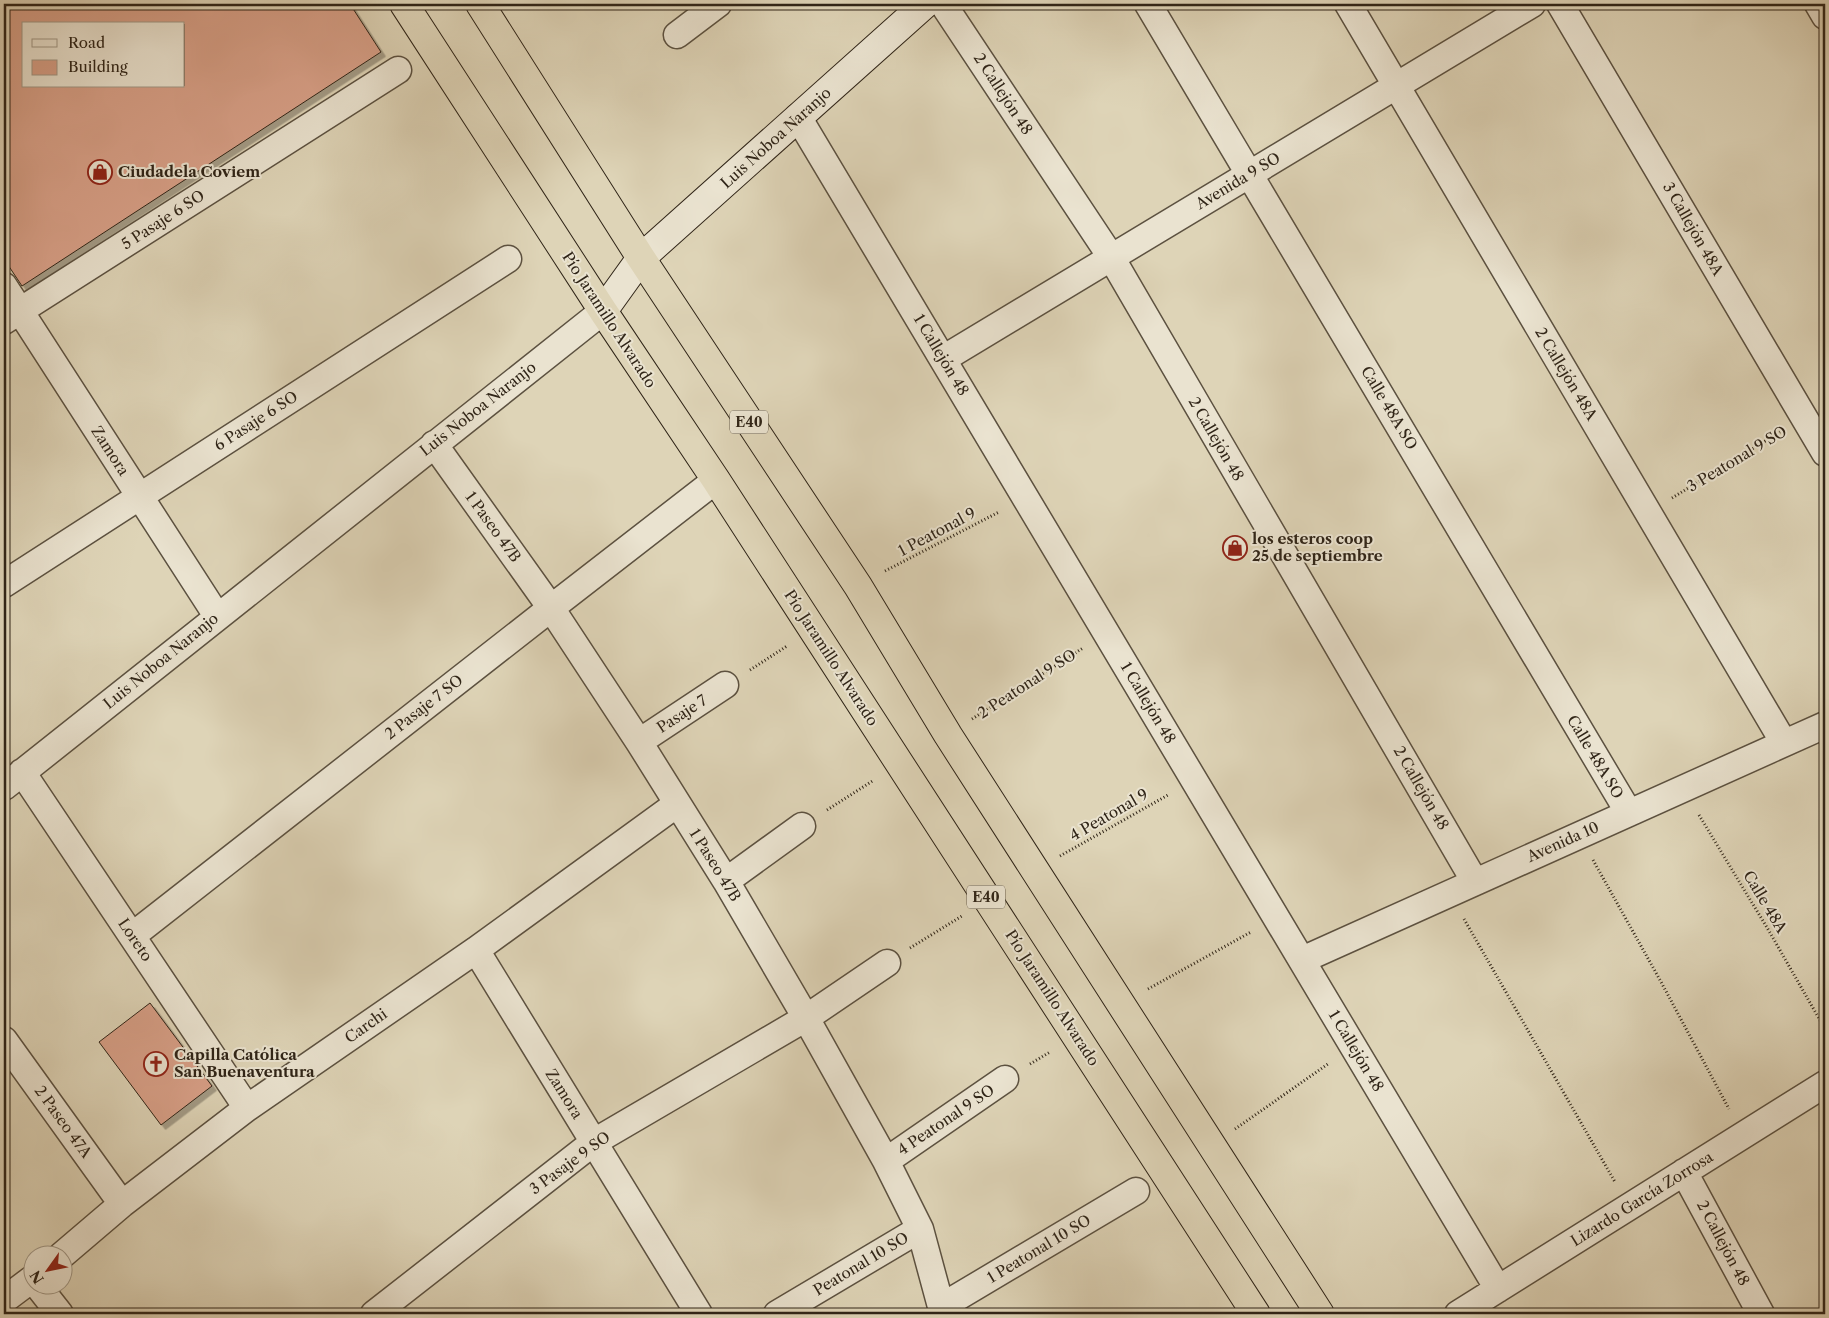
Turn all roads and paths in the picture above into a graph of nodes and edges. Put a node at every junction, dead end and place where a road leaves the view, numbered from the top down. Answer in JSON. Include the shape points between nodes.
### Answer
{"nodes":[{"id":1,"x":404,"y":4,"type":"edge"},
{"id":2,"x":480,"y":4,"type":"edge"},
{"id":3,"x":718,"y":4,"type":"edge"},
{"id":4,"x":926,"y":4,"type":"edge"},
{"id":5,"x":943,"y":4,"type":"edge"},
{"id":6,"x":1148,"y":4,"type":"edge"},
{"id":7,"x":1348,"y":4,"type":"edge"},
{"id":8,"x":1532,"y":4,"type":"edge"},
{"id":9,"x":1560,"y":4,"type":"edge"},
{"id":10,"x":1818,"y":4,"type":"edge"},
{"id":11,"x":1825,"y":16,"type":"edge"},
{"id":12,"x":677,"y":35,"type":"dead end"},
{"id":13,"x":398,"y":70,"type":"dead end"},
{"id":14,"x":1396,"y":86,"type":"junction"},
{"id":15,"x":798,"y":117,"type":"junction"},
{"id":16,"x":1250,"y":175,"type":"junction"},
{"id":17,"x":1110,"y":257,"type":"junction"},
{"id":18,"x":641,"y":258,"type":"junction"},
{"id":19,"x":508,"y":259,"type":"dead end"},
{"id":20,"x":4,"y":286,"type":"edge"},
{"id":21,"x":603,"y":311,"type":"junction"},
{"id":22,"x":12,"y":316,"type":"edge"},
{"id":23,"x":943,"y":359,"type":"junction"},
{"id":24,"x":1804,"y":418,"type":"junction"},
{"id":25,"x":434,"y":444,"type":"junction"},
{"id":26,"x":1825,"y":453,"type":"edge"},
{"id":27,"x":716,"y":480,"type":"junction"},
{"id":28,"x":140,"y":496,"type":"junction"},
{"id":29,"x":1026,"y":498,"type":"junction"},
{"id":30,"x":1648,"y":512,"type":"junction"},
{"id":31,"x":4,"y":584,"type":"edge"},
{"id":32,"x":858,"y":586,"type":"junction"},
{"id":33,"x":551,"y":608,"type":"junction"},
{"id":34,"x":217,"y":616,"type":"junction"},
{"id":35,"x":813,"y":630,"type":"junction"},
{"id":36,"x":1107,"y":633,"type":"junction"},
{"id":37,"x":726,"y":686,"type":"joint"},
{"id":38,"x":1823,"y":732,"type":"edge"},
{"id":39,"x":948,"y":735,"type":"junction"},
{"id":40,"x":639,"y":742,"type":"junction"},
{"id":41,"x":1784,"y":743,"type":"junction"},
{"id":42,"x":900,"y":764,"type":"junction"},
{"id":43,"x":13,"y":779,"type":"edge"},
{"id":44,"x":1194,"y":780,"type":"junction"},
{"id":45,"x":1683,"y":788,"type":"junction"},
{"id":46,"x":677,"y":804,"type":"junction"},
{"id":47,"x":1629,"y":813,"type":"junction"},
{"id":48,"x":802,"y":826,"type":"joint"},
{"id":49,"x":1579,"y":836,"type":"junction"},
{"id":50,"x":1035,"y":870,"type":"junction"},
{"id":51,"x":726,"y":881,"type":"junction"},
{"id":52,"x":1475,"y":882,"type":"junction"},
{"id":53,"x":1449,"y":893,"type":"junction"},
{"id":54,"x":988,"y":900,"type":"junction"},
{"id":55,"x":1276,"y":918,"type":"junction"},
{"id":56,"x":132,"y":936,"type":"junction"},
{"id":57,"x":476,"y":950,"type":"junction"},
{"id":58,"x":1302,"y":960,"type":"junction"},
{"id":59,"x":887,"y":963,"type":"joint"},
{"id":60,"x":1121,"y":1004,"type":"junction"},
{"id":61,"x":806,"y":1018,"type":"junction"},
{"id":62,"x":1825,"y":1029,"type":"edge"},
{"id":63,"x":1076,"y":1036,"type":"junction"},
{"id":64,"x":4,"y":1040,"type":"edge"},
{"id":65,"x":1353,"y":1046,"type":"junction"},
{"id":66,"x":1005,"y":1079,"type":"joint"},
{"id":67,"x":1825,"y":1084,"type":"edge"},
{"id":68,"x":247,"y":1108,"type":"junction"},
{"id":69,"x":1744,"y":1135,"type":"junction"},
{"id":70,"x":594,"y":1142,"type":"junction"},
{"id":71,"x":1211,"y":1146,"type":"junction"},
{"id":72,"x":886,"y":1161,"type":"junction"},
{"id":73,"x":1684,"y":1172,"type":"junction"},
{"id":74,"x":1136,"y":1191,"type":"dead end"},
{"id":75,"x":122,"y":1204,"type":"junction"},
{"id":76,"x":1630,"y":1206,"type":"junction"},
{"id":77,"x":920,"y":1229,"type":"junction"},
{"id":78,"x":72,"y":1247,"type":"edge"},
{"id":79,"x":22,"y":1286,"type":"edge"},
{"id":80,"x":1498,"y":1289,"type":"junction"},
{"id":81,"x":46,"y":1296,"type":"edge"},
{"id":82,"x":4,"y":1300,"type":"edge"},
{"id":83,"x":690,"y":1311,"type":"edge"},
{"id":84,"x":942,"y":1311,"type":"edge"},
{"id":85,"x":60,"y":1314,"type":"edge"},
{"id":86,"x":374,"y":1314,"type":"edge"},
{"id":87,"x":777,"y":1314,"type":"edge"},
{"id":88,"x":1256,"y":1314,"type":"edge"},
{"id":89,"x":1320,"y":1314,"type":"edge"},
{"id":90,"x":1458,"y":1314,"type":"edge"},
{"id":91,"x":1761,"y":1314,"type":"edge"}],
"edges":[{"from":1,"to":21,"type":"highway","name":"Pío Jaramillo Alvarado","number":"E40"},
{"from":2,"to":18,"type":"highway","number":"E40"},
{"from":3,"to":12,"type":"street"},
{"from":4,"to":15,"type":"street","name":"Luis Noboa Naranjo"},
{"from":5,"to":17,"type":"street","name":"2 Callejón 48"},
{"from":6,"to":16,"type":"street","name":"Calle 48A SO"},
{"from":7,"to":14,"type":"street","name":"2 Callejón 48A"},
{"from":8,"to":14,"type":"street","name":"Avenida 9 SO"},
{"from":9,"to":24,"type":"street","name":"3 Callejón 48A"},
{"from":10,"to":11,"type":"street"},
{"from":13,"to":22,"type":"street","name":"5 Pasaje 6 SO"},
{"from":14,"to":16,"type":"street","name":"Avenida 9 SO"},
{"from":14,"to":30,"type":"street","name":"2 Callejón 48A"},
{"from":15,"to":18,"type":"street","name":"Luis Noboa Naranjo"},
{"from":15,"to":23,"type":"street","name":"1 Callejón 48"},
{"from":16,"to":17,"type":"street","name":"Avenida 9 SO"},
{"from":16,"to":47,"type":"street","name":"Calle 48A SO"},
{"from":17,"to":23,"type":"street","name":"Avenida 9 SO"},
{"from":17,"to":52,"type":"street","name":"2 Callejón 48"},
{"from":18,"to":21,"type":"street","name":"Luis Noboa Naranjo"},
{"from":18,"to":32,"type":"highway","number":"E40"},
{"from":19,"to":28,"type":"street","name":"6 Pasaje 6 SO"},
{"from":20,"to":22,"type":"street","name":"Zamora"},
{"from":21,"to":25,"type":"street","name":"Luis Noboa Naranjo"},
{"from":21,"to":27,"type":"highway","name":"Pío Jaramillo Alvarado","number":"E40"},
{"from":22,"to":28,"type":"street","name":"Zamora"},
{"from":23,"to":29,"type":"street","name":"1 Callejón 48"},
{"from":24,"to":26,"type":"street","name":"3 Callejón 48A"},
{"from":24,"to":30,"type":"path","name":"3 Peatonal 9 SO"},
{"from":25,"to":33,"type":"street","name":"1 Paseo 47B"},
{"from":25,"to":34,"type":"street","name":"Luis Noboa Naranjo"},
{"from":27,"to":33,"type":"street","name":"2 Pasaje 7 SO"},
{"from":27,"to":35,"type":"highway","name":"Pío Jaramillo Alvarado","number":"E40"},
{"from":28,"to":31,"type":"street","name":"6 Pasaje 6 SO"},
{"from":28,"to":34,"type":"street","name":"Zamora"},
{"from":29,"to":32,"type":"path","name":"1 Peatonal 9"},
{"from":29,"to":36,"type":"street","name":"1 Callejón 48"},
{"from":30,"to":41,"type":"street","name":"2 Callejón 48A"},
{"from":32,"to":39,"type":"highway","number":"E40"},
{"from":33,"to":40,"type":"street","name":"1 Paseo 47B"},
{"from":33,"to":56,"type":"street","name":"2 Pasaje 7 SO"},
{"from":34,"to":43,"type":"street","name":"Luis Noboa Naranjo"},
{"from":35,"to":37,"type":"path"},
{"from":35,"to":42,"type":"highway","name":"Pío Jaramillo Alvarado","number":"E40"},
{"from":36,"to":39,"type":"path","name":"2 Peatonal 9 SO"},
{"from":36,"to":44,"type":"street","name":"1 Callejón 48"},
{"from":37,"to":40,"type":"street","name":"Pasaje 7"},
{"from":38,"to":41,"type":"street","name":"Avenida 10"},
{"from":39,"to":50,"type":"highway","number":"E40"},
{"from":40,"to":46,"type":"street","name":"1 Paseo 47B"},
{"from":41,"to":45,"type":"street","name":"Avenida 10"},
{"from":42,"to":48,"type":"path"},
{"from":42,"to":54,"type":"highway","name":"Pío Jaramillo Alvarado","number":"E40"},
{"from":43,"to":56,"type":"street","name":"Loreto"},
{"from":44,"to":50,"type":"path","name":"4 Peatonal 9"},
{"from":44,"to":55,"type":"street","name":"1 Callejón 48"},
{"from":45,"to":47,"type":"street","name":"Avenida 10"},
{"from":45,"to":62,"type":"path","name":"Calle 48A"},
{"from":46,"to":51,"type":"street","name":"1 Paseo 47B"},
{"from":46,"to":57,"type":"street","name":"Carchi"},
{"from":47,"to":49,"type":"street","name":"Avenida 10"},
{"from":48,"to":51,"type":"street"},
{"from":49,"to":52,"type":"street","name":"Avenida 10"},
{"from":49,"to":69,"type":"path"},
{"from":50,"to":60,"type":"highway","number":"E40"},
{"from":51,"to":61,"type":"street","name":"1 Paseo 47B"},
{"from":52,"to":53,"type":"street","name":"Avenida 10"},
{"from":53,"to":58,"type":"street","name":"Avenida 10"},
{"from":53,"to":76,"type":"path"},
{"from":54,"to":59,"type":"path"},
{"from":54,"to":63,"type":"highway","name":"Pío Jaramillo Alvarado","number":"E40"},
{"from":55,"to":58,"type":"street","name":"1 Callejón 48"},
{"from":55,"to":60,"type":"path"},
{"from":56,"to":68,"type":"street","name":"Loreto"},
{"from":57,"to":68,"type":"street","name":"Carchi"},
{"from":57,"to":70,"type":"street","name":"Zamora"},
{"from":58,"to":65,"type":"street","name":"1 Callejón 48"},
{"from":59,"to":61,"type":"street"},
{"from":60,"to":71,"type":"highway","number":"E40"},
{"from":61,"to":70,"type":"street","name":"3 Pasaje 9 SO"},
{"from":61,"to":72,"type":"street","name":"1 Paseo 47B"},
{"from":63,"to":66,"type":"path"},
{"from":63,"to":88,"type":"highway","name":"Pío Jaramillo Alvarado","number":"E40"},
{"from":64,"to":75,"type":"street","name":"2 Paseo 47A"},
{"from":65,"to":71,"type":"path"},
{"from":65,"to":80,"type":"street","name":"1 Callejón 48"},
{"from":66,"to":72,"type":"street","name":"4 Peatonal 9 SO"},
{"from":67,"to":69,"type":"street","name":"Lizardo García Zorrosa"},
{"from":68,"to":75,"type":"street","name":"Carchi"},
{"from":69,"to":73,"type":"street","name":"Lizardo García Zorrosa"},
{"from":70,"to":83,"type":"street","name":"Zamora"},
{"from":70,"to":86,"type":"street","name":"3 Pasaje 9 SO"},
{"from":71,"to":89,"type":"highway","number":"E40"},
{"from":72,"to":77,"type":"street","name":"1 Paseo 47B"},
{"from":73,"to":76,"type":"street","name":"Lizardo García Zorrosa"},
{"from":73,"to":91,"type":"street","name":"2 Callejón 48"},
{"from":74,"to":84,"type":"street","name":"1 Peatonal 10 SO"},
{"from":75,"to":78,"type":"street","name":"Carchi"},
{"from":76,"to":80,"type":"street","name":"Lizardo García Zorrosa"},
{"from":77,"to":84,"type":"street","name":"1 Paseo 47B"},
{"from":77,"to":87,"type":"street","name":"Peatonal 10 SO"},
{"from":79,"to":82,"type":"street"},
{"from":80,"to":90,"type":"street","name":"Lizardo García Zorrosa"},
{"from":81,"to":85,"type":"street"}]}
